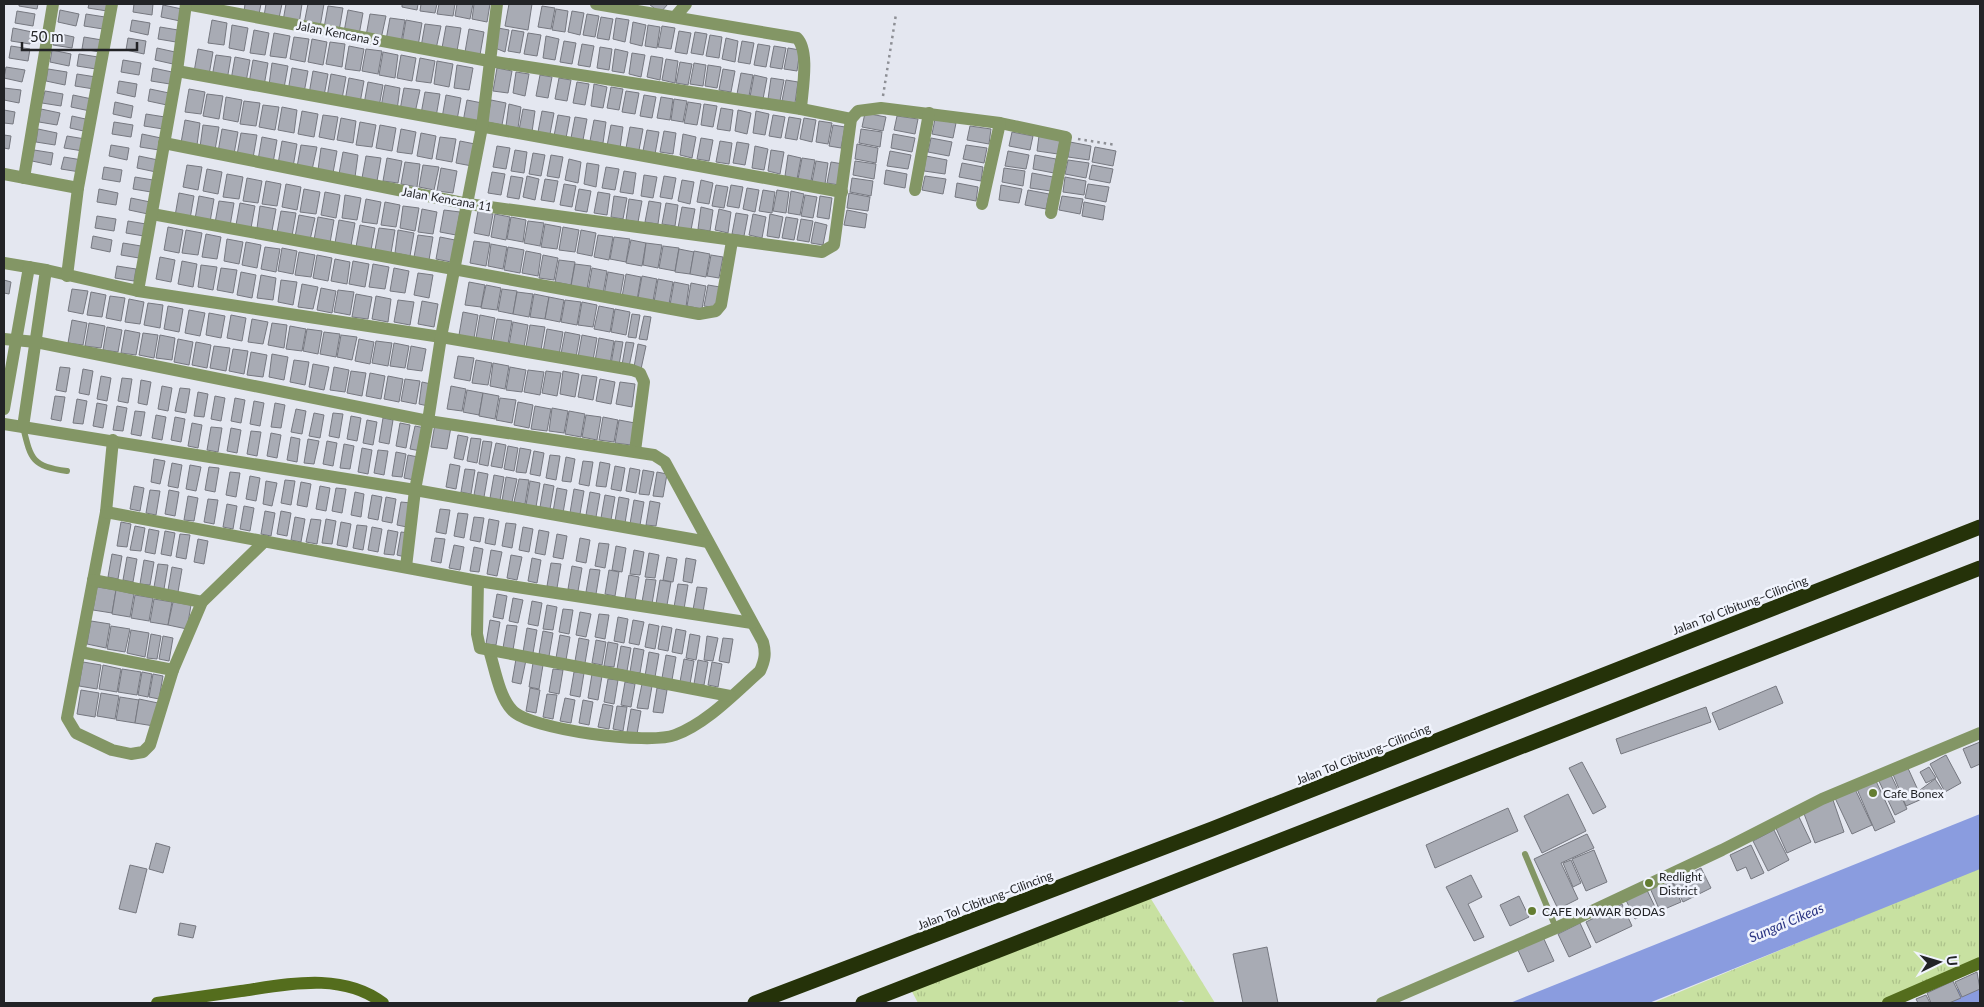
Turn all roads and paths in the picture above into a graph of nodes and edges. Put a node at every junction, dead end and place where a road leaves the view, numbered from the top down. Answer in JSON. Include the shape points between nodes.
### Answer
{"nodes":[{"id":1,"x":53,"y":4,"type":"edge"},
{"id":2,"x":112,"y":4,"type":"edge"},
{"id":3,"x":186,"y":4,"type":"edge"},
{"id":4,"x":497,"y":4,"type":"edge"},
{"id":5,"x":596,"y":4,"type":"edge"},
{"id":6,"x":686,"y":4,"type":"edge"},
{"id":7,"x":896,"y":14,"type":"dead end"},
{"id":8,"x":676,"y":17,"type":"junction"},
{"id":9,"x":489,"y":61,"type":"junction"},
{"id":10,"x":177,"y":71,"type":"junction"},
{"id":11,"x":881,"y":108,"type":"junction"},
{"id":12,"x":801,"y":109,"type":"junction"},
{"id":13,"x":929,"y":113,"type":"junction"},
{"id":14,"x":851,"y":119,"type":"junction"},
{"id":15,"x":1000,"y":123,"type":"junction"},
{"id":16,"x":482,"y":127,"type":"junction"},
{"id":17,"x":1066,"y":136,"type":"junction"},
{"id":18,"x":164,"y":143,"type":"junction"},
{"id":19,"x":1116,"y":145,"type":"dead end"},
{"id":20,"x":4,"y":174,"type":"edge"},
{"id":21,"x":24,"y":178,"type":"junction"},
{"id":22,"x":78,"y":188,"type":"junction"},
{"id":23,"x":915,"y":190,"type":"dead end"},
{"id":24,"x":842,"y":192,"type":"junction"},
{"id":25,"x":468,"y":204,"type":"junction"},
{"id":26,"x":982,"y":204,"type":"dead end"},
{"id":27,"x":1051,"y":212,"type":"dead end"},
{"id":28,"x":152,"y":214,"type":"junction"},
{"id":29,"x":732,"y":241,"type":"junction"},
{"id":30,"x":4,"y":263,"type":"edge"},
{"id":31,"x":29,"y":268,"type":"junction"},
{"id":32,"x":46,"y":270,"type":"junction"},
{"id":33,"x":455,"y":270,"type":"junction"},
{"id":34,"x":67,"y":276,"type":"junction"},
{"id":35,"x":138,"y":291,"type":"junction"},
{"id":36,"x":441,"y":337,"type":"junction"},
{"id":37,"x":10,"y":340,"type":"edge"},
{"id":38,"x":36,"y":342,"type":"junction"},
{"id":39,"x":4,"y":409,"type":"edge"},
{"id":40,"x":428,"y":421,"type":"junction"},
{"id":41,"x":4,"y":424,"type":"edge"},
{"id":42,"x":23,"y":428,"type":"junction"},
{"id":43,"x":113,"y":440,"type":"junction"},
{"id":44,"x":635,"y":452,"type":"junction"},
{"id":45,"x":66,"y":471,"type":"dead end"},
{"id":46,"x":415,"y":490,"type":"junction"},
{"id":47,"x":106,"y":512,"type":"junction"},
{"id":48,"x":1980,"y":527,"type":"edge"},
{"id":49,"x":265,"y":542,"type":"junction"},
{"id":50,"x":708,"y":542,"type":"junction"},
{"id":51,"x":406,"y":567,"type":"junction"},
{"id":52,"x":1980,"y":568,"type":"edge"},
{"id":53,"x":93,"y":580,"type":"junction"},
{"id":54,"x":478,"y":582,"type":"junction"},
{"id":55,"x":202,"y":602,"type":"junction"},
{"id":56,"x":752,"y":623,"type":"junction"},
{"id":57,"x":489,"y":650,"type":"junction"},
{"id":58,"x":80,"y":652,"type":"junction"},
{"id":59,"x":173,"y":670,"type":"junction"},
{"id":60,"x":730,"y":696,"type":"junction"},
{"id":61,"x":1980,"y":734,"type":"edge"},
{"id":62,"x":1525,"y":854,"type":"dead end"},
{"id":63,"x":1556,"y":928,"type":"junction"},
{"id":64,"x":1980,"y":964,"type":"edge"},
{"id":65,"x":157,"y":1003,"type":"edge"},
{"id":66,"x":383,"y":1003,"type":"edge"},
{"id":67,"x":755,"y":1003,"type":"edge"},
{"id":68,"x":863,"y":1003,"type":"edge"},
{"id":69,"x":1382,"y":1003,"type":"edge"},
{"id":70,"x":1888,"y":1003,"type":"edge"}],
"edges":[{"from":1,"to":21,"type":"street"},
{"from":2,"to":22,"type":"street"},
{"from":3,"to":9,"type":"street","name":"Jalan Kencana 5"},
{"from":3,"to":10,"type":"street"},
{"from":4,"to":9,"type":"street"},
{"from":5,"to":8,"type":"street"},
{"from":6,"to":8,"type":"street"},
{"from":7,"to":11,"type":"path"},
{"from":8,"to":12,"type":"street","via":[[797,38],[804,53]]},
{"from":9,"to":12,"type":"street","name":"Jalan Kencana 5"},
{"from":9,"to":16,"type":"street"},
{"from":10,"to":16,"type":"street"},
{"from":10,"to":18,"type":"street"},
{"from":11,"to":13,"type":"street"},
{"from":11,"to":14,"type":"street","via":[[858,111]]},
{"from":12,"to":14,"type":"street","name":"Jalan Kencana 5"},
{"from":13,"to":15,"type":"street"},
{"from":13,"to":23,"type":"street"},
{"from":14,"to":24,"type":"street","name":"Jalan Kencana 11"},
{"from":15,"to":17,"type":"street"},
{"from":15,"to":26,"type":"street"},
{"from":16,"to":24,"type":"street"},
{"from":16,"to":25,"type":"street"},
{"from":17,"to":19,"type":"path"},
{"from":17,"to":27,"type":"street"},
{"from":18,"to":25,"type":"street","name":"Jalan Kencana 11"},
{"from":18,"to":28,"type":"street"},
{"from":20,"to":21,"type":"street"},
{"from":21,"to":22,"type":"street"},
{"from":22,"to":34,"type":"street"},
{"from":24,"to":29,"type":"street","name":"Jalan Kencana 11","via":[[834,245],[829,249],[811,252]]},
{"from":25,"to":29,"type":"street","name":"Jalan Kencana 11"},
{"from":25,"to":33,"type":"street"},
{"from":28,"to":33,"type":"street"},
{"from":28,"to":35,"type":"street"},
{"from":29,"to":33,"type":"street","via":[[720,305],[716,312],[706,314]]},
{"from":30,"to":31,"type":"street"},
{"from":31,"to":32,"type":"street"},
{"from":31,"to":37,"type":"street"},
{"from":32,"to":34,"type":"street"},
{"from":32,"to":38,"type":"street"},
{"from":33,"to":36,"type":"street"},
{"from":34,"to":35,"type":"street"},
{"from":35,"to":36,"type":"street"},
{"from":36,"to":40,"type":"street"},
{"from":36,"to":44,"type":"street","via":[[640,373],[644,382]]},
{"from":37,"to":38,"type":"street"},
{"from":37,"to":39,"type":"street"},
{"from":38,"to":40,"type":"street"},
{"from":38,"to":42,"type":"street"},
{"from":40,"to":44,"type":"street"},
{"from":40,"to":46,"type":"street"},
{"from":41,"to":42,"type":"street"},
{"from":42,"to":43,"type":"street"},
{"from":42,"to":45,"type":"lane","via":[[30,455],[36,463]]},
{"from":43,"to":46,"type":"street"},
{"from":43,"to":47,"type":"street"},
{"from":44,"to":50,"type":"street","via":[[654,455],[665,462]]},
{"from":46,"to":50,"type":"street"},
{"from":46,"to":51,"type":"street"},
{"from":47,"to":49,"type":"street"},
{"from":47,"to":53,"type":"street"},
{"from":48,"to":67,"type":"highway","name":"Jalan Tol Cibitung–Cilincing","via":[[1212,830]]},
{"from":49,"to":51,"type":"street"},
{"from":49,"to":55,"type":"street"},
{"from":50,"to":56,"type":"street"},
{"from":51,"to":54,"type":"street"},
{"from":52,"to":68,"type":"highway"},
{"from":53,"to":55,"type":"street"},
{"from":53,"to":58,"type":"street"},
{"from":54,"to":56,"type":"street"},
{"from":54,"to":57,"type":"street","via":[[477,643],[480,648]]},
{"from":55,"to":59,"type":"street"},
{"from":56,"to":60,"type":"street","via":[[764,642],[765,660],[760,671]]},
{"from":57,"to":60,"type":"street"},
{"from":57,"to":60,"type":"street","via":[[505,701],[512,710],[549,727],[627,738],[665,739],[704,718]]},
{"from":58,"to":59,"type":"street"},
{"from":58,"to":59,"type":"street","via":[[68,718],[71,726],[76,733],[112,750],[130,754],[143,752],[150,745]]},
{"from":61,"to":63,"type":"street","via":[[1822,799]]},
{"from":62,"to":63,"type":"lane"},
{"from":63,"to":69,"type":"street"},
{"from":64,"to":70,"type":"street"},
{"from":65,"to":66,"type":"street","via":[[296,982],[348,986]]}]}
